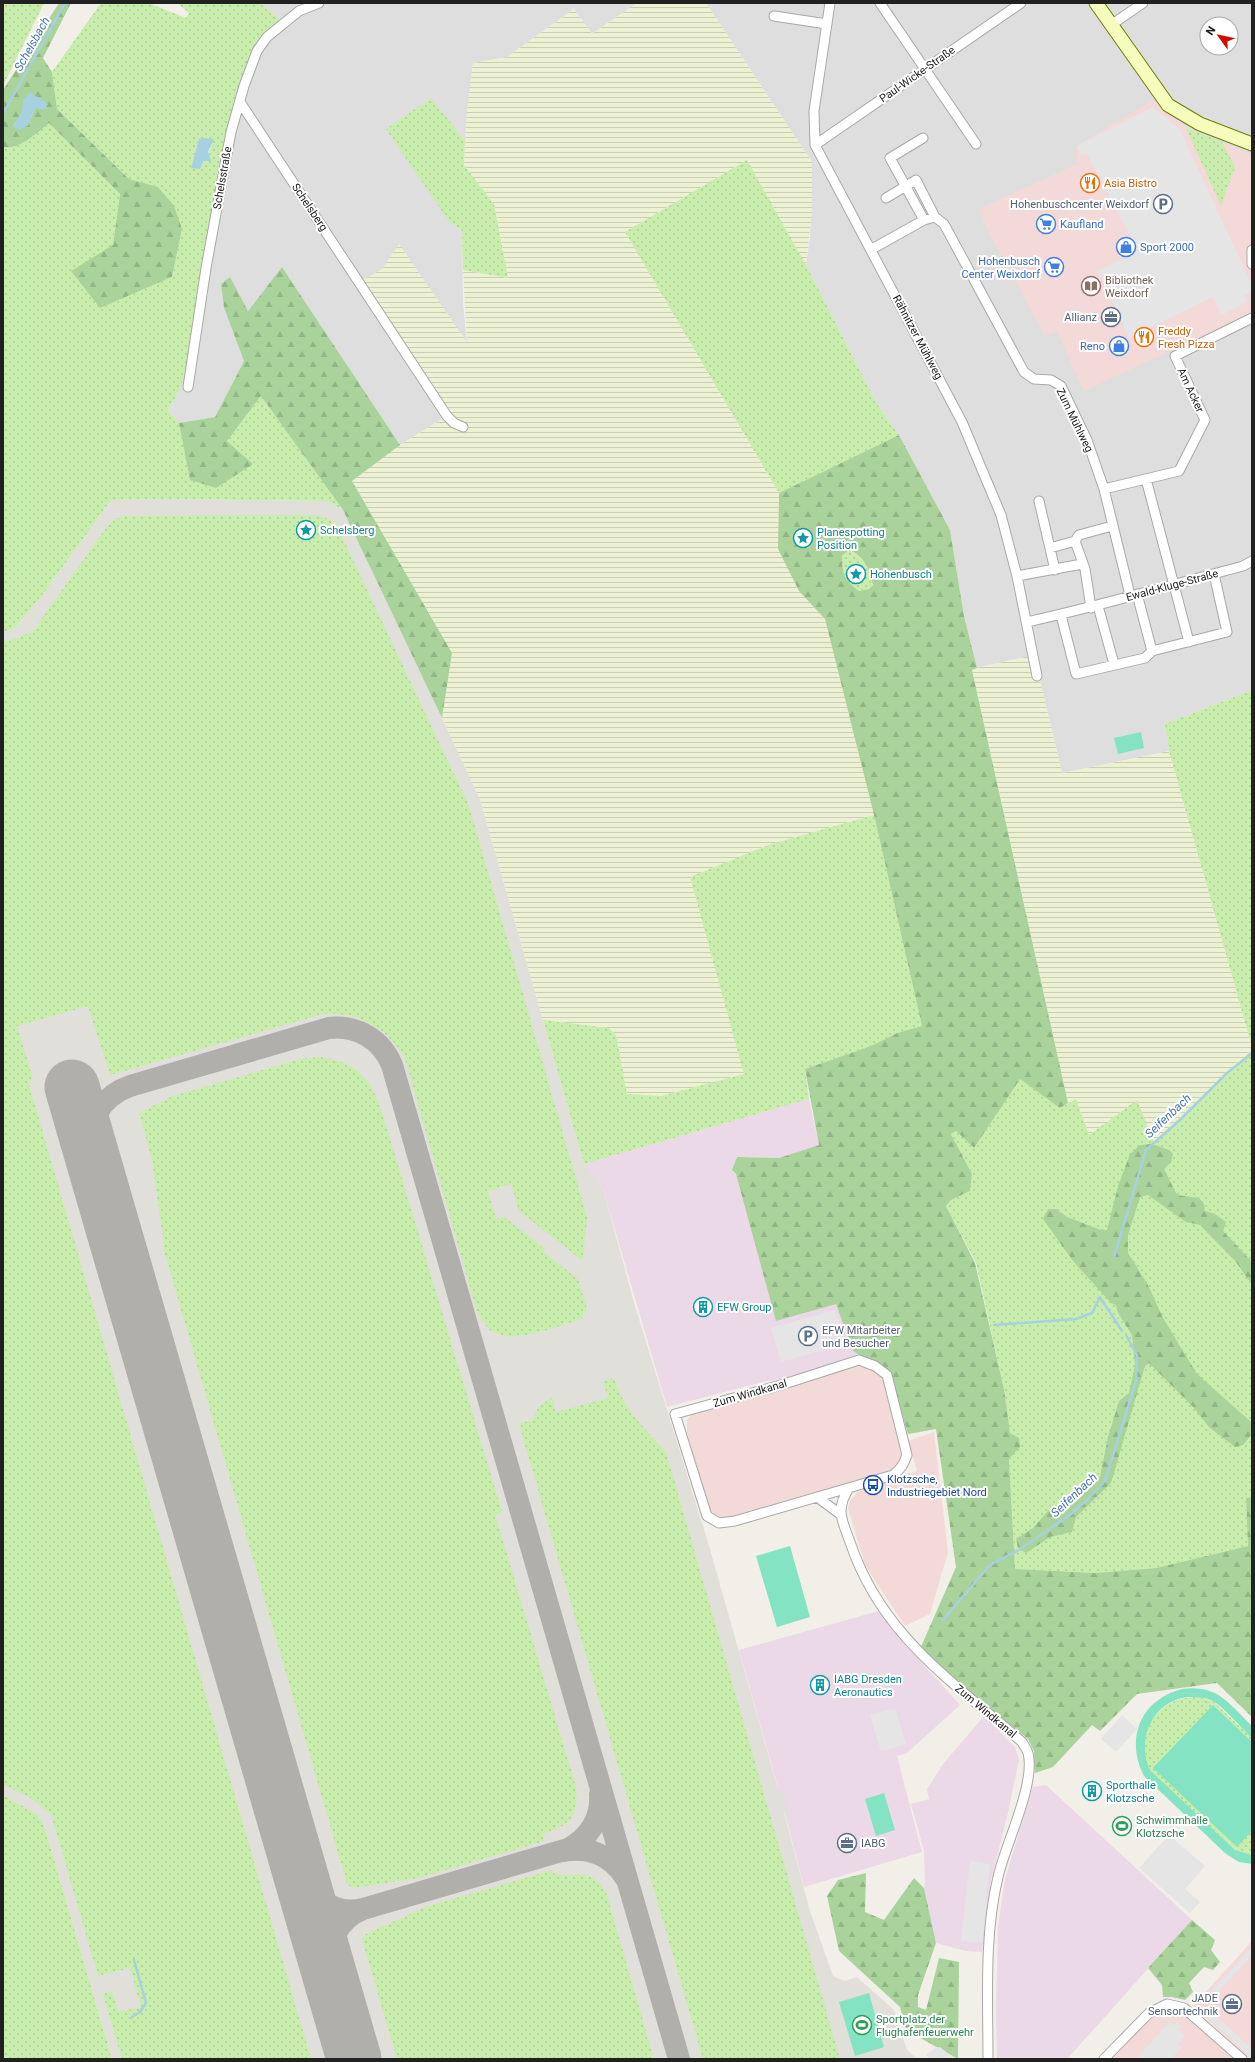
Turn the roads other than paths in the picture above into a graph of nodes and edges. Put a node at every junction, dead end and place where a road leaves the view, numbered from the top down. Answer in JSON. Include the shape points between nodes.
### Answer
{"nodes":[{"id":1,"x":319,"y":3,"type":"edge"},
{"id":2,"x":830,"y":3,"type":"edge"},
{"id":3,"x":880,"y":3,"type":"edge"},
{"id":4,"x":1021,"y":3,"type":"edge"},
{"id":5,"x":1096,"y":3,"type":"edge"},
{"id":6,"x":1143,"y":3,"type":"edge"},
{"id":7,"x":774,"y":16,"type":"dead end"},
{"id":8,"x":827,"y":24,"type":"junction"},
{"id":9,"x":1111,"y":25,"type":"junction"},
{"id":10,"x":924,"y":68,"type":"junction"},
{"id":11,"x":240,"y":102,"type":"junction"},
{"id":12,"x":923,"y":138,"type":"dead end"},
{"id":13,"x":976,"y":144,"type":"dead end"},
{"id":14,"x":1252,"y":144,"type":"edge"},
{"id":15,"x":815,"y":145,"type":"junction"},
{"id":16,"x":906,"y":186,"type":"junction"},
{"id":17,"x":886,"y":198,"type":"dead end"},
{"id":18,"x":935,"y":217,"type":"junction"},
{"id":19,"x":924,"y":220,"type":"junction"},
{"id":20,"x":872,"y":249,"type":"junction"},
{"id":21,"x":1252,"y":250,"type":"edge"},
{"id":22,"x":1252,"y":264,"type":"edge"},
{"id":23,"x":1252,"y":318,"type":"edge"},
{"id":24,"x":188,"y":388,"type":"dead end"},
{"id":25,"x":463,"y":427,"type":"dead end"},
{"id":26,"x":1146,"y":479,"type":"junction"},
{"id":27,"x":1104,"y":489,"type":"junction"},
{"id":28,"x":1038,"y":501,"type":"dead end"},
{"id":29,"x":1112,"y":526,"type":"junction"},
{"id":30,"x":1076,"y":541,"type":"junction"},
{"id":31,"x":1050,"y":548,"type":"junction"},
{"id":32,"x":1252,"y":561,"type":"edge"},
{"id":33,"x":1082,"y":564,"type":"junction"},
{"id":34,"x":1055,"y":570,"type":"junction"},
{"id":35,"x":1214,"y":574,"type":"junction"},
{"id":36,"x":1018,"y":576,"type":"junction"},
{"id":37,"x":1175,"y":584,"type":"junction"},
{"id":38,"x":1133,"y":594,"type":"junction"},
{"id":39,"x":1095,"y":607,"type":"junction"},
{"id":40,"x":1061,"y":614,"type":"junction"},
{"id":41,"x":1027,"y":622,"type":"junction"},
{"id":42,"x":1189,"y":642,"type":"junction"},
{"id":43,"x":1152,"y":651,"type":"junction"},
{"id":44,"x":1114,"y":664,"type":"junction"},
{"id":45,"x":1037,"y":676,"type":"dead end"},
{"id":46,"x":850,"y":1488,"type":"junction"},
{"id":47,"x":817,"y":1497,"type":"junction"},
{"id":48,"x":840,"y":1514,"type":"junction"},
{"id":49,"x":988,"y":2059,"type":"edge"},
{"id":50,"x":1104,"y":2059,"type":"edge"},
{"id":51,"x":1242,"y":2059,"type":"edge"}],
"edges":[{"from":1,"to":11,"type":"street","name":"Schelsstraße","via":[[298,11],[267,37],[257,51]]},
{"from":2,"to":8,"type":"street","name":"Rähnitzer Mühlweg"},
{"from":3,"to":10,"type":"street"},
{"from":4,"to":10,"type":"street","name":"Paul-Wicke-Straße"},
{"from":5,"to":9,"type":"main road"},
{"from":6,"to":9,"type":"street"},
{"from":7,"to":8,"type":"street"},
{"from":8,"to":15,"type":"street","name":"Rähnitzer Mühlweg","via":[[814,112]]},
{"from":9,"to":14,"type":"main road","via":[[1164,101],[1174,110],[1200,124]]},
{"from":10,"to":13,"type":"street"},
{"from":10,"to":15,"type":"street","name":"Paul-Wicke-Straße"},
{"from":11,"to":24,"type":"street","name":"Schelsstraße","via":[[230,132]]},
{"from":11,"to":25,"type":"street","name":"Schelsberg","via":[[447,416]]},
{"from":12,"to":16,"type":"street","via":[[890,158]]},
{"from":15,"to":20,"type":"street","name":"Rähnitzer Mühlweg"},
{"from":16,"to":17,"type":"street"},
{"from":16,"to":18,"type":"street","name":"Zum Mühlweg","via":[[916,180]]},
{"from":16,"to":19,"type":"street"},
{"from":18,"to":19,"type":"street"},
{"from":18,"to":27,"type":"street","name":"Zum Mühlweg","via":[[944,224],[1024,372],[1034,379],[1051,380],[1061,386],[1087,440]]},
{"from":19,"to":20,"type":"street"},
{"from":20,"to":36,"type":"street","name":"Rähnitzer Mühlweg","via":[[962,422],[1001,514]]},
{"from":21,"to":22,"type":"street"},
{"from":23,"to":26,"type":"street","name":"Am Acker","via":[[1175,356],[1205,420],[1179,471]]},
{"from":26,"to":27,"type":"street","name":"Am Acker"},
{"from":26,"to":37,"type":"street"},
{"from":27,"to":29,"type":"street","name":"Zum Mühlweg"},
{"from":28,"to":31,"type":"street"},
{"from":29,"to":30,"type":"street","via":[[1079,535]]},
{"from":29,"to":38,"type":"street","name":"Zum Mühlweg"},
{"from":30,"to":31,"type":"street"},
{"from":30,"to":33,"type":"street"},
{"from":31,"to":34,"type":"street"},
{"from":32,"to":35,"type":"street","name":"Ewald-Kluge-Straße"},
{"from":33,"to":34,"type":"street"},
{"from":33,"to":39,"type":"street"},
{"from":34,"to":36,"type":"street"},
{"from":35,"to":37,"type":"street","name":"Ewald-Kluge-Straße"},
{"from":35,"to":42,"type":"street","via":[[1227,632]]},
{"from":36,"to":41,"type":"street","name":"Rähnitzer Mühlweg"},
{"from":37,"to":38,"type":"street","name":"Ewald-Kluge-Straße"},
{"from":37,"to":42,"type":"street"},
{"from":38,"to":39,"type":"street","name":"Ewald-Kluge-Straße"},
{"from":38,"to":43,"type":"street","name":"Zum Mühlweg"},
{"from":39,"to":40,"type":"street","name":"Ewald-Kluge-Straße"},
{"from":39,"to":44,"type":"street"},
{"from":40,"to":41,"type":"street","name":"Ewald-Kluge-Straße"},
{"from":40,"to":44,"type":"street","via":[[1076,674]]},
{"from":41,"to":45,"type":"street","name":"Rähnitzer Mühlweg"},
{"from":42,"to":43,"type":"street"},
{"from":43,"to":44,"type":"street","via":[[1145,658]]},
{"from":46,"to":47,"type":"street","name":"Zum Windkanal"},
{"from":46,"to":47,"type":"street","name":"Zum Windkanal","via":[[893,1475],[904,1464],[907,1455],[887,1376],[875,1366],[859,1360],[676,1414],[707,1516],[719,1522],[735,1521]]},
{"from":46,"to":48,"type":"street","via":[[844,1496]]},
{"from":47,"to":48,"type":"street"},
{"from":48,"to":49,"type":"street","name":"Zum Windkanal","via":[[866,1581],[898,1631],[932,1666],[1022,1742],[1028,1753],[1028,1779],[1000,1866],[992,1906]]},
{"from":50,"to":51,"type":"street","via":[[1149,2013],[1167,2004],[1184,2008]]}]}
